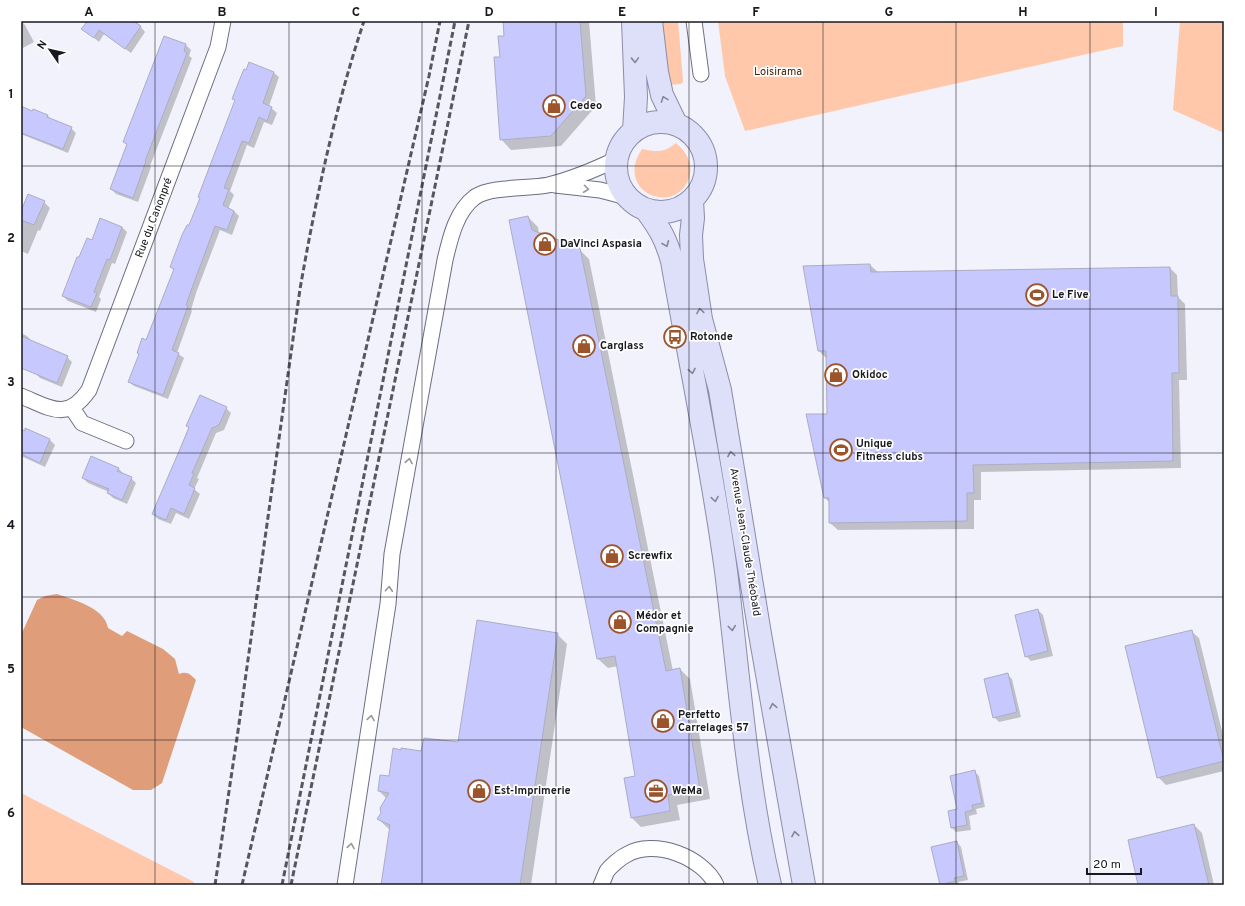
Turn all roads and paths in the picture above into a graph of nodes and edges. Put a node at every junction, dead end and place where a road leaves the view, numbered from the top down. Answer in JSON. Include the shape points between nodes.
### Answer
{"nodes":[{"id":1,"x":222,"y":21,"type":"edge"},
{"id":2,"x":633,"y":21,"type":"edge"},
{"id":3,"x":652,"y":21,"type":"edge"},
{"id":4,"x":694,"y":21,"type":"edge"},
{"id":5,"x":701,"y":74,"type":"dead end"},
{"id":6,"x":676,"y":124,"type":"junction"},
{"id":7,"x":634,"y":131,"type":"junction"},
{"id":8,"x":617,"y":158,"type":"junction"},
{"id":9,"x":548,"y":185,"type":"junction"},
{"id":10,"x":627,"y":197,"type":"junction"},
{"id":11,"x":692,"y":200,"type":"junction"},
{"id":12,"x":646,"y":210,"type":"junction"},
{"id":13,"x":21,"y":396,"type":"edge"},
{"id":14,"x":72,"y":408,"type":"junction"},
{"id":15,"x":126,"y":441,"type":"dead end"},
{"id":16,"x":763,"y":858,"type":"junction"},
{"id":17,"x":345,"y":885,"type":"edge"},
{"id":18,"x":601,"y":885,"type":"edge"},
{"id":19,"x":716,"y":885,"type":"edge"},
{"id":20,"x":766,"y":885,"type":"edge"},
{"id":21,"x":770,"y":885,"type":"edge"},
{"id":22,"x":804,"y":885,"type":"edge"}],
"edges":[{"from":1,"to":14,"type":"street","name":"Rue du Canonpré","via":[[218,47],[89,390]]},
{"from":2,"to":7,"type":"main road","one_way":true,"via":[[636,97]]},
{"from":6,"to":3,"type":"main road","one_way":true,"via":[[662,94]]},
{"from":4,"to":5,"type":"street"},
{"from":6,"to":7,"type":"main road","via":[[647,124]]},
{"from":6,"to":11,"type":"main road","via":[[698,141],[706,160],[704,182]]},
{"from":7,"to":8,"type":"main road","via":[[622,143]]},
{"from":8,"to":9,"type":"street"},
{"from":8,"to":10,"type":"main road","via":[[617,179]]},
{"from":9,"to":10,"type":"street","one_way":true,"via":[[586,188]]},
{"from":17,"to":9,"type":"street","one_way":true,"via":[[388,604],[392,554],[450,239],[464,210],[475,198],[488,192]]},
{"from":10,"to":12,"type":"main road"},
{"from":11,"to":12,"type":"main road","via":[[679,209],[663,213]]},
{"from":22,"to":11,"type":"main road","name":"Avenue Jean-Claude Théobald","one_way":true,"via":[[720,390],[701,319],[692,259]]},
{"from":12,"to":16,"type":"main road","one_way":true,"via":[[667,242],[672,261],[705,439],[725,569],[750,781]]},
{"from":13,"to":14,"type":"street","via":[[61,411]]},
{"from":14,"to":15,"type":"street","via":[[82,423]]},
{"from":16,"to":20,"type":"main road"},
{"from":16,"to":21,"type":"main road"},
{"from":18,"to":19,"type":"street","via":[[608,871],[626,855],[642,849],[670,851],[694,861]]}]}
